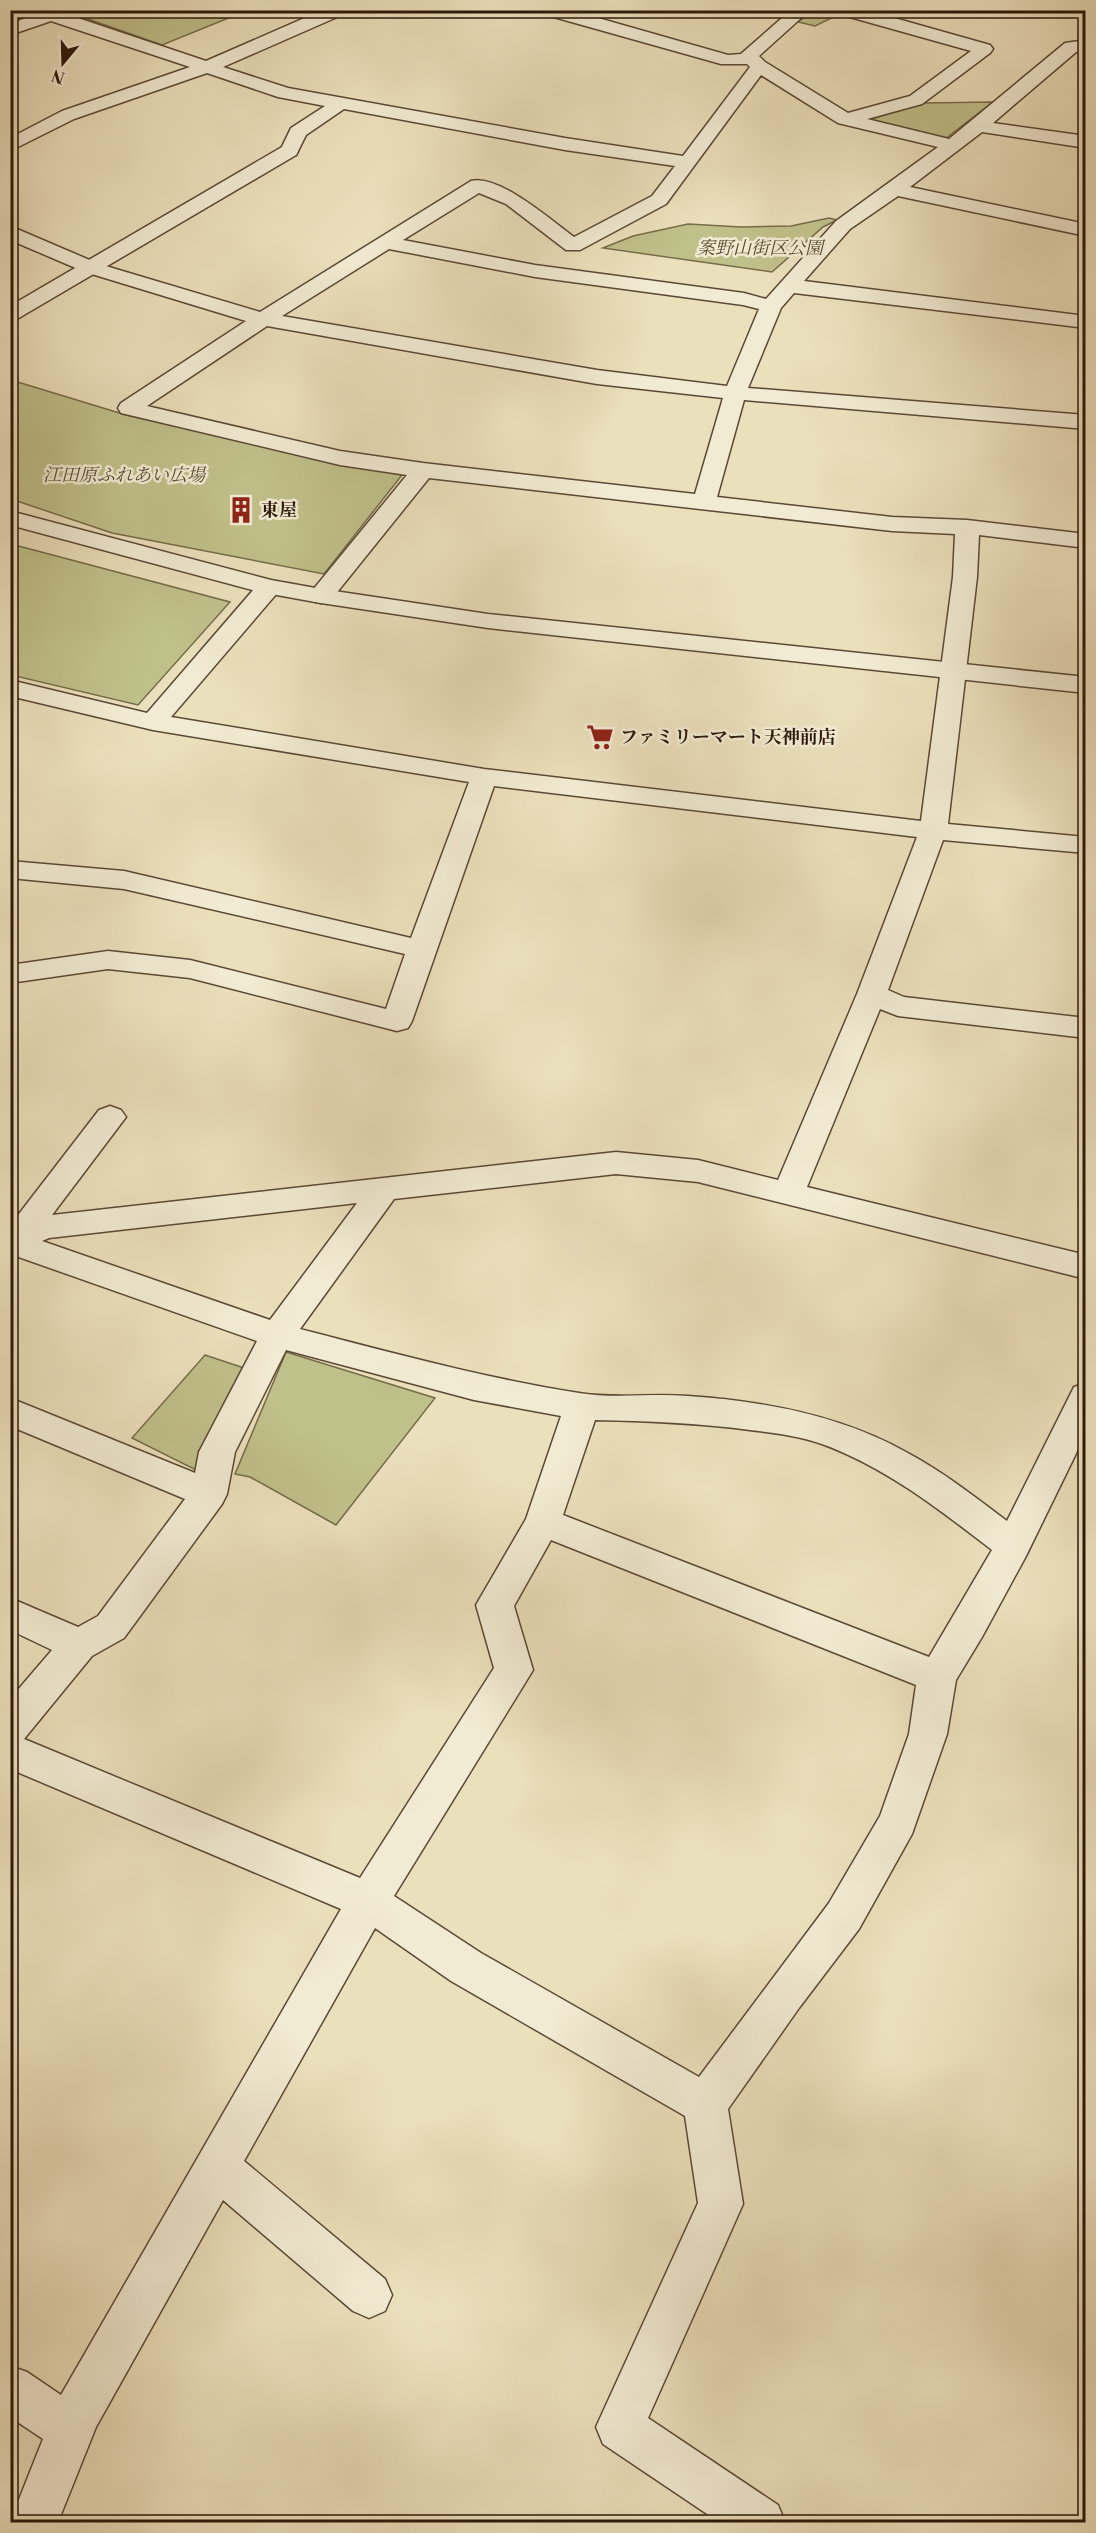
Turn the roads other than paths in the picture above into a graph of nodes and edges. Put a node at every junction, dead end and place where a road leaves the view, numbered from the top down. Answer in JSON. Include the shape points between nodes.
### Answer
{"nodes":[{"id":1,"x":338,"y":10,"type":"edge"},
{"id":2,"x":549,"y":10,"type":"edge"},
{"id":3,"x":802,"y":10,"type":"edge"},
{"id":4,"x":845,"y":10,"type":"edge"},
{"id":5,"x":43,"y":13,"type":"edge"},
{"id":6,"x":10,"y":30,"type":"edge"},
{"id":7,"x":1086,"y":45,"type":"edge"},
{"id":8,"x":755,"y":62,"type":"junction"},
{"id":9,"x":208,"y":67,"type":"junction"},
{"id":10,"x":341,"y":103,"type":"junction"},
{"id":11,"x":845,"y":119,"type":"junction"},
{"id":12,"x":978,"y":126,"type":"junction"},
{"id":13,"x":1086,"y":142,"type":"edge"},
{"id":14,"x":951,"y":145,"type":"junction"},
{"id":15,"x":10,"y":146,"type":"edge"},
{"id":16,"x":688,"y":162,"type":"junction"},
{"id":17,"x":895,"y":189,"type":"junction"},
{"id":18,"x":1086,"y":230,"type":"edge"},
{"id":19,"x":10,"y":232,"type":"edge"},
{"id":20,"x":387,"y":243,"type":"junction"},
{"id":21,"x":573,"y":246,"type":"junction"},
{"id":22,"x":92,"y":268,"type":"junction"},
{"id":23,"x":535,"y":271,"type":"junction"},
{"id":24,"x":791,"y":286,"type":"junction"},
{"id":25,"x":771,"y":306,"type":"junction"},
{"id":26,"x":10,"y":315,"type":"edge"},
{"id":27,"x":263,"y":319,"type":"junction"},
{"id":28,"x":1086,"y":322,"type":"edge"},
{"id":29,"x":735,"y":393,"type":"junction"},
{"id":30,"x":1086,"y":422,"type":"edge"},
{"id":31,"x":423,"y":470,"type":"junction"},
{"id":32,"x":704,"y":502,"type":"junction"},
{"id":33,"x":10,"y":518,"type":"edge"},
{"id":34,"x":967,"y":527,"type":"junction"},
{"id":35,"x":1086,"y":541,"type":"edge"},
{"id":36,"x":269,"y":587,"type":"junction"},
{"id":37,"x":321,"y":596,"type":"junction"},
{"id":38,"x":952,"y":672,"type":"junction"},
{"id":39,"x":1086,"y":685,"type":"edge"},
{"id":40,"x":10,"y":688,"type":"edge"},
{"id":41,"x":153,"y":722,"type":"junction"},
{"id":42,"x":483,"y":777,"type":"junction"},
{"id":43,"x":933,"y":831,"type":"junction"},
{"id":44,"x":1086,"y":845,"type":"edge"},
{"id":45,"x":10,"y":869,"type":"edge"},
{"id":46,"x":421,"y":949,"type":"junction"},
{"id":47,"x":10,"y":974,"type":"edge"},
{"id":48,"x":872,"y":994,"type":"junction"},
{"id":49,"x":1086,"y":1028,"type":"edge"},
{"id":50,"x":110,"y":1117,"type":"dead end"},
{"id":51,"x":382,"y":1191,"type":"junction"},
{"id":52,"x":789,"y":1193,"type":"junction"},
{"id":53,"x":21,"y":1231,"type":"edge"},
{"id":54,"x":1086,"y":1268,"type":"edge"},
{"id":55,"x":277,"y":1335,"type":"junction"},
{"id":56,"x":1086,"y":1396,"type":"edge"},
{"id":57,"x":582,"y":1407,"type":"junction"},
{"id":58,"x":10,"y":1411,"type":"edge"},
{"id":59,"x":208,"y":1494,"type":"junction"},
{"id":60,"x":543,"y":1522,"type":"junction"},
{"id":61,"x":1013,"y":1546,"type":"junction"},
{"id":62,"x":10,"y":1613,"type":"edge"},
{"id":63,"x":79,"y":1645,"type":"junction"},
{"id":64,"x":937,"y":1677,"type":"junction"},
{"id":65,"x":10,"y":1728,"type":"edge"},
{"id":66,"x":10,"y":1751,"type":"edge"},
{"id":67,"x":368,"y":1901,"type":"junction"},
{"id":68,"x":705,"y":2104,"type":"junction"},
{"id":69,"x":217,"y":2167,"type":"junction"},
{"id":70,"x":369,"y":2295,"type":"dead end"},
{"id":71,"x":10,"y":2389,"type":"edge"},
{"id":72,"x":71,"y":2430,"type":"junction"},
{"id":73,"x":34,"y":2523,"type":"edge"},
{"id":74,"x":760,"y":2523,"type":"edge"}],
"edges":[{"from":1,"to":9,"type":"street"},
{"from":2,"to":8,"type":"street","via":[[727,60]]},
{"from":3,"to":8,"type":"street","via":[[749,56]]},
{"from":4,"to":11,"type":"street","via":[[984,49],[916,100]]},
{"from":5,"to":6,"type":"street"},
{"from":5,"to":9,"type":"street"},
{"from":7,"to":12,"type":"street","via":[[1071,47]]},
{"from":8,"to":11,"type":"street"},
{"from":8,"to":16,"type":"street"},
{"from":9,"to":10,"type":"street","via":[[284,93]]},
{"from":9,"to":15,"type":"street","via":[[68,115]]},
{"from":10,"to":16,"type":"street"},
{"from":10,"to":22,"type":"street","via":[[298,132],[289,151]]},
{"from":11,"to":14,"type":"street"},
{"from":12,"to":13,"type":"street"},
{"from":12,"to":14,"type":"street"},
{"from":14,"to":17,"type":"street"},
{"from":16,"to":21,"type":"street","via":[[659,200]]},
{"from":17,"to":18,"type":"street"},
{"from":17,"to":24,"type":"street","via":[[843,225]]},
{"from":19,"to":22,"type":"street"},
{"from":20,"to":21,"type":"street","via":[[478,185],[513,200]]},
{"from":20,"to":23,"type":"street"},
{"from":20,"to":27,"type":"street"},
{"from":21,"to":23,"type":"street"},
{"from":22,"to":26,"type":"street"},
{"from":22,"to":27,"type":"street"},
{"from":23,"to":25,"type":"street","via":[[744,298]]},
{"from":24,"to":25,"type":"street"},
{"from":24,"to":28,"type":"street"},
{"from":25,"to":29,"type":"street"},
{"from":27,"to":29,"type":"street","via":[[597,377]]},
{"from":27,"to":31,"type":"street","via":[[129,408],[340,458]]},
{"from":29,"to":30,"type":"street"},
{"from":29,"to":32,"type":"street"},
{"from":31,"to":32,"type":"street"},
{"from":31,"to":37,"type":"street"},
{"from":32,"to":34,"type":"street","via":[[892,524]]},
{"from":33,"to":36,"type":"street"},
{"from":34,"to":35,"type":"street"},
{"from":34,"to":38,"type":"street","via":[[965,577]]},
{"from":36,"to":37,"type":"street"},
{"from":36,"to":41,"type":"street"},
{"from":37,"to":38,"type":"street","via":[[488,621]]},
{"from":38,"to":39,"type":"street"},
{"from":38,"to":43,"type":"street"},
{"from":40,"to":41,"type":"street"},
{"from":41,"to":42,"type":"street"},
{"from":42,"to":43,"type":"street"},
{"from":42,"to":46,"type":"street"},
{"from":43,"to":44,"type":"street"},
{"from":43,"to":48,"type":"street"},
{"from":45,"to":46,"type":"street","via":[[124,880]]},
{"from":46,"to":47,"type":"street","via":[[397,1022],[190,969],[108,960]]},
{"from":48,"to":49,"type":"street","via":[[898,1006]]},
{"from":48,"to":52,"type":"street"},
{"from":50,"to":53,"type":"street"},
{"from":51,"to":52,"type":"street","via":[[616,1164],[698,1171]]},
{"from":51,"to":53,"type":"street"},
{"from":51,"to":55,"type":"street"},
{"from":52,"to":54,"type":"street"},
{"from":53,"to":55,"type":"street"},
{"from":55,"to":57,"type":"street","via":[[474,1387]]},
{"from":55,"to":59,"type":"street","via":[[217,1452]]},
{"from":56,"to":61,"type":"street"},
{"from":57,"to":60,"type":"street"},
{"from":57,"to":61,"type":"street","via":[[688,1409],[778,1420],[829,1432],[893,1461]]},
{"from":58,"to":59,"type":"street"},
{"from":59,"to":63,"type":"street","via":[[111,1627]]},
{"from":60,"to":64,"type":"street"},
{"from":60,"to":67,"type":"street","via":[[495,1605],[513,1670]]},
{"from":61,"to":64,"type":"street"},
{"from":62,"to":63,"type":"street"},
{"from":63,"to":65,"type":"street"},
{"from":64,"to":68,"type":"street","via":[[928,1734],[898,1822],[844,1916]]},
{"from":66,"to":67,"type":"street"},
{"from":67,"to":68,"type":"street","via":[[466,1968]]},
{"from":67,"to":69,"type":"street"},
{"from":68,"to":74,"type":"street","via":[[721,2204],[620,2427]]},
{"from":69,"to":70,"type":"street"},
{"from":69,"to":72,"type":"street"},
{"from":71,"to":72,"type":"street"},
{"from":72,"to":73,"type":"street"}]}
